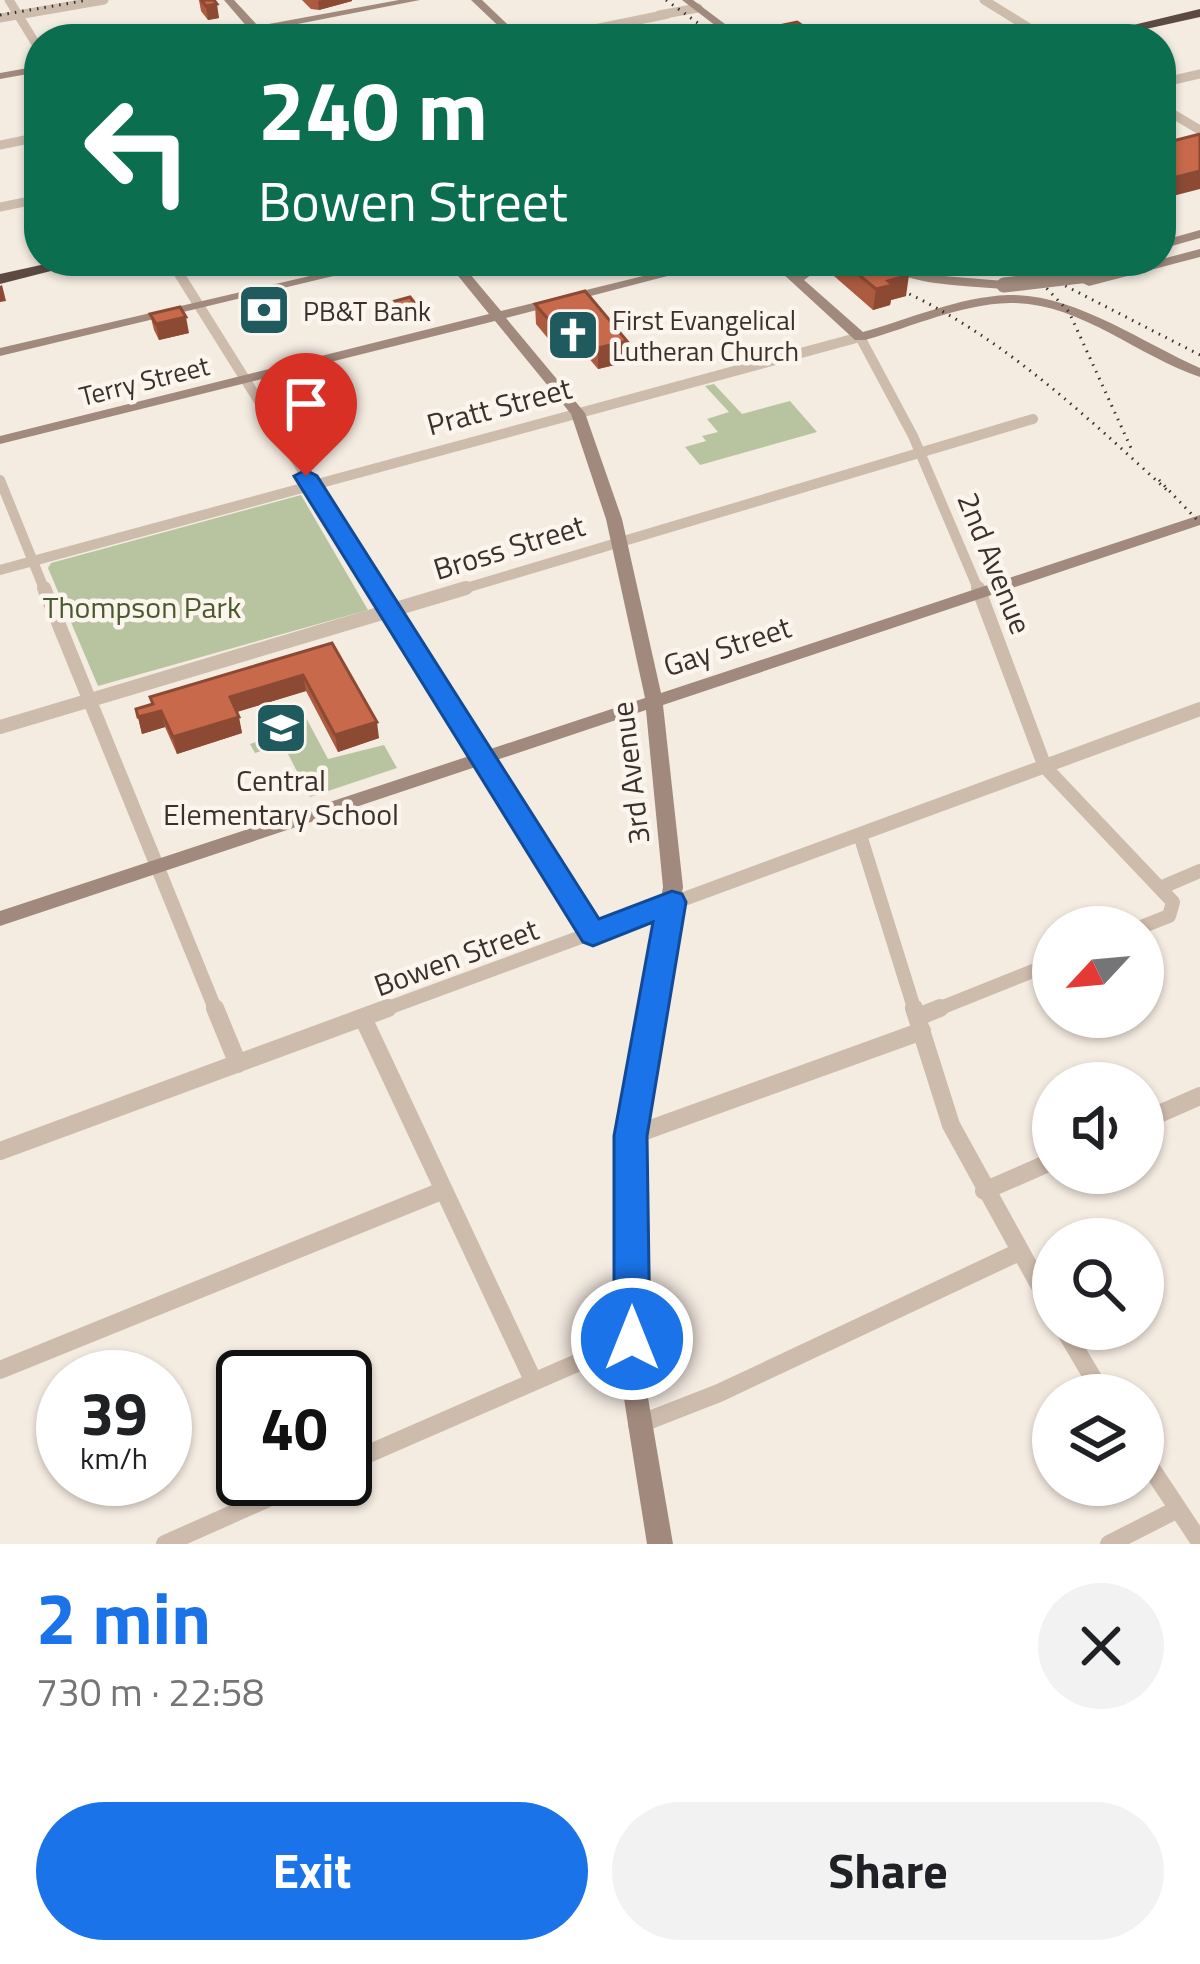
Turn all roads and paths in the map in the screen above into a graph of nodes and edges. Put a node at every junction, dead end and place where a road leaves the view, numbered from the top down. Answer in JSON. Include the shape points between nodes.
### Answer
{"nodes":[{"id":1,"x":70,"y":0,"type":"edge"},
{"id":2,"x":104,"y":0,"type":"edge"},
{"id":3,"x":230,"y":0,"type":"edge"},
{"id":4,"x":416,"y":0,"type":"edge"},
{"id":5,"x":476,"y":0,"type":"edge"},
{"id":6,"x":687,"y":0,"type":"edge"},
{"id":7,"x":984,"y":0,"type":"edge"},
{"id":8,"x":14,"y":8,"type":"edge"},
{"id":9,"x":698,"y":8,"type":"junction"},
{"id":10,"x":1200,"y":13,"type":"edge"},
{"id":11,"x":0,"y":15,"type":"edge"},
{"id":12,"x":250,"y":24,"type":"edge"},
{"id":13,"x":305,"y":24,"type":"edge"},
{"id":14,"x":502,"y":24,"type":"edge"},
{"id":15,"x":621,"y":24,"type":"edge"},
{"id":16,"x":720,"y":24,"type":"edge"},
{"id":17,"x":1023,"y":24,"type":"edge"},
{"id":18,"x":1150,"y":24,"type":"edge"},
{"id":19,"x":180,"y":276,"type":"edge"},
{"id":20,"x":326,"y":276,"type":"edge"},
{"id":21,"x":465,"y":276,"type":"edge"},
{"id":22,"x":659,"y":276,"type":"edge"},
{"id":23,"x":792,"y":276,"type":"edge"},
{"id":24,"x":802,"y":276,"type":"edge"},
{"id":25,"x":922,"y":276,"type":"edge"},
{"id":26,"x":1075,"y":276,"type":"edge"},
{"id":27,"x":1089,"y":276,"type":"edge"},
{"id":28,"x":1111,"y":276,"type":"edge"},
{"id":29,"x":796,"y":280,"type":"junction"},
{"id":30,"x":199,"y":306,"type":"junction"},
{"id":31,"x":835,"y":314,"type":"junction"},
{"id":32,"x":499,"y":316,"type":"junction"},
{"id":33,"x":900,"y":326,"type":"junction"},
{"id":34,"x":864,"y":333,"type":"junction"},
{"id":35,"x":0,"y":352,"type":"edge"},
{"id":36,"x":1200,"y":373,"type":"edge"},
{"id":37,"x":245,"y":380,"type":"junction"},
{"id":38,"x":578,"y":413,"type":"junction"},
{"id":39,"x":1033,"y":419,"type":"dead end"},
{"id":40,"x":0,"y":440,"type":"edge"},
{"id":41,"x":921,"y":451,"type":"junction"},
{"id":42,"x":0,"y":480,"type":"edge"},
{"id":43,"x":311,"y":485,"type":"junction"},
{"id":44,"x":1200,"y":520,"type":"edge"},
{"id":45,"x":620,"y":542,"type":"junction"},
{"id":46,"x":33,"y":561,"type":"junction"},
{"id":47,"x":0,"y":570,"type":"edge"},
{"id":48,"x":980,"y":592,"type":"junction"},
{"id":49,"x":389,"y":611,"type":"junction"},
{"id":50,"x":90,"y":700,"type":"junction"},
{"id":51,"x":654,"y":702,"type":"junction"},
{"id":52,"x":1200,"y":709,"type":"edge"},
{"id":53,"x":0,"y":727,"type":"edge"},
{"id":54,"x":481,"y":758,"type":"junction"},
{"id":55,"x":1045,"y":767,"type":"junction"},
{"id":56,"x":860,"y":836,"type":"junction"},
{"id":57,"x":158,"y":866,"type":"junction"},
{"id":58,"x":1200,"y":871,"type":"edge"},
{"id":59,"x":1160,"y":888,"type":"junction"},
{"id":60,"x":672,"y":902,"type":"junction"},
{"id":61,"x":1164,"y":915,"type":"edge"},
{"id":62,"x":0,"y":919,"type":"edge"},
{"id":63,"x":593,"y":934,"type":"junction"},
{"id":64,"x":1032,"y":973,"type":"edge"},
{"id":65,"x":364,"y":1020,"type":"junction"},
{"id":66,"x":920,"y":1024,"type":"junction"},
{"id":67,"x":238,"y":1064,"type":"junction"},
{"id":68,"x":1200,"y":1096,"type":"edge"},
{"id":69,"x":1164,"y":1112,"type":"edge"},
{"id":70,"x":631,"y":1136,"type":"junction"},
{"id":71,"x":0,"y":1151,"type":"edge"},
{"id":72,"x":1032,"y":1170,"type":"edge"},
{"id":73,"x":444,"y":1190,"type":"junction"},
{"id":74,"x":984,"y":1191,"type":"junction"},
{"id":75,"x":1019,"y":1252,"type":"junction"},
{"id":76,"x":1032,"y":1274,"type":"edge"},
{"id":77,"x":632,"y":1339,"type":"junction"},
{"id":78,"x":0,"y":1370,"type":"edge"},
{"id":79,"x":533,"y":1380,"type":"junction"},
{"id":80,"x":638,"y":1425,"type":"junction"},
{"id":81,"x":372,"y":1452,"type":"edge"},
{"id":82,"x":1164,"y":1488,"type":"edge"},
{"id":83,"x":250,"y":1506,"type":"edge"},
{"id":84,"x":1178,"y":1509,"type":"junction"},
{"id":85,"x":1200,"y":1542,"type":"edge"},
{"id":86,"x":165,"y":1544,"type":"edge"},
{"id":87,"x":660,"y":1544,"type":"edge"},
{"id":88,"x":1109,"y":1544,"type":"edge"}],
"edges":[{"from":1,"to":8,"type":"street"},
{"from":2,"to":8,"type":"street"},
{"from":3,"to":12,"type":"street"},
{"from":4,"to":13,"type":"street"},
{"from":5,"to":14,"type":"street"},
{"from":6,"to":9,"type":"street"},
{"from":7,"to":17,"type":"street"},
{"from":8,"to":11,"type":"street"},
{"from":9,"to":15,"type":"street"},
{"from":9,"to":16,"type":"street"},
{"from":10,"to":18,"type":"highway"},
{"from":19,"to":30,"type":"street"},
{"from":20,"to":30,"type":"street"},
{"from":21,"to":32,"type":"street","name":"3rd Avenue"},
{"from":22,"to":32,"type":"street","name":"Terry Street"},
{"from":23,"to":29,"type":"street","name":"2nd Avenue"},
{"from":24,"to":29,"type":"street"},
{"from":25,"to":27,"type":"street","bridge":true,"via":[[1023,285]]},
{"from":26,"to":28,"type":"street","via":[[1090,282]]},
{"from":29,"to":31,"type":"street","name":"2nd Avenue"},
{"from":30,"to":35,"type":"street"},
{"from":30,"to":37,"type":"street"},
{"from":31,"to":33,"type":"street","via":[[866,329]]},
{"from":31,"to":34,"type":"street","name":"2nd Avenue"},
{"from":32,"to":37,"type":"street","name":"Terry Street"},
{"from":32,"to":38,"type":"street","name":"3rd Avenue"},
{"from":33,"to":34,"type":"street","name":"Pratt Street"},
{"from":33,"to":36,"type":"street","name":"Pratt Street","via":[[1014,299],[1069,312]]},
{"from":34,"to":38,"type":"street","name":"Pratt Street"},
{"from":34,"to":41,"type":"street","name":"2nd Avenue"},
{"from":37,"to":40,"type":"street","name":"Terry Street"},
{"from":37,"to":43,"type":"street"},
{"from":38,"to":43,"type":"street","name":"Pratt Street"},
{"from":38,"to":45,"type":"street","name":"3rd Avenue"},
{"from":39,"to":41,"type":"street","name":"Bross Street"},
{"from":41,"to":45,"type":"street","name":"Bross Street"},
{"from":41,"to":48,"type":"street","name":"2nd Avenue"},
{"from":42,"to":46,"type":"street"},
{"from":43,"to":46,"type":"street","name":"Pratt Street"},
{"from":43,"to":49,"type":"street"},
{"from":44,"to":48,"type":"street","name":"Gay Street"},
{"from":45,"to":49,"type":"street","name":"Bross Street"},
{"from":45,"to":51,"type":"street","name":"3rd Avenue"},
{"from":46,"to":47,"type":"street","name":"Pratt Street"},
{"from":46,"to":50,"type":"street"},
{"from":48,"to":51,"type":"street","name":"Gay Street"},
{"from":48,"to":55,"type":"street","name":"2nd Avenue"},
{"from":49,"to":50,"type":"street","name":"Bross Street"},
{"from":49,"to":54,"type":"street"},
{"from":50,"to":53,"type":"street","name":"Bross Street"},
{"from":50,"to":57,"type":"street"},
{"from":51,"to":54,"type":"street","name":"Gay Street"},
{"from":51,"to":60,"type":"street","name":"3rd Avenue"},
{"from":52,"to":55,"type":"street","name":"Bowen Street"},
{"from":54,"to":57,"type":"street","name":"Gay Street"},
{"from":54,"to":63,"type":"street"},
{"from":55,"to":56,"type":"street","name":"Bowen Street"},
{"from":55,"to":59,"type":"street","name":"2nd Avenue"},
{"from":56,"to":60,"type":"street","name":"Bowen Street"},
{"from":56,"to":66,"type":"street"},
{"from":57,"to":62,"type":"street","name":"Gay Street"},
{"from":57,"to":67,"type":"street"},
{"from":58,"to":59,"type":"street"},
{"from":59,"to":61,"type":"street","via":[[1174,910]]},
{"from":60,"to":63,"type":"street","name":"Bowen Street"},
{"from":60,"to":70,"type":"street","name":"3rd Avenue"},
{"from":63,"to":65,"type":"street","name":"Bowen Street"},
{"from":64,"to":66,"type":"street"},
{"from":65,"to":67,"type":"street","name":"Bowen Street"},
{"from":65,"to":73,"type":"street"},
{"from":66,"to":70,"type":"street"},
{"from":66,"to":74,"type":"street","via":[[951,1125]]},
{"from":67,"to":71,"type":"street","name":"Bowen Street"},
{"from":68,"to":69,"type":"street"},
{"from":70,"to":77,"type":"street","name":"3rd Avenue"},
{"from":72,"to":74,"type":"street"},
{"from":73,"to":78,"type":"street"},
{"from":73,"to":79,"type":"street"},
{"from":74,"to":75,"type":"street"},
{"from":75,"to":76,"type":"street"},
{"from":75,"to":80,"type":"street"},
{"from":77,"to":79,"type":"street"},
{"from":77,"to":80,"type":"street","name":"3rd Avenue"},
{"from":79,"to":81,"type":"street"},
{"from":80,"to":87,"type":"street","name":"3rd Avenue"},
{"from":82,"to":84,"type":"street"},
{"from":83,"to":86,"type":"street"},
{"from":84,"to":85,"type":"street"},
{"from":84,"to":88,"type":"street"}]}
